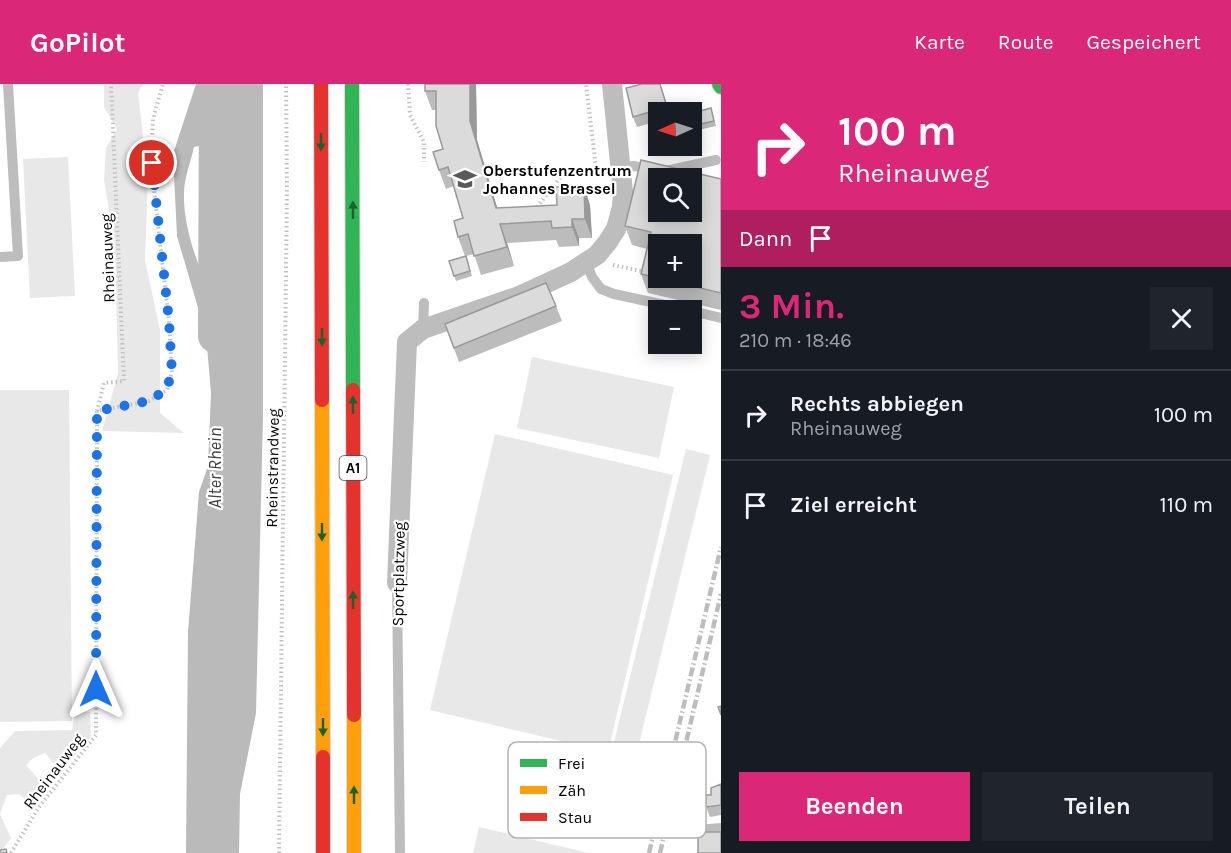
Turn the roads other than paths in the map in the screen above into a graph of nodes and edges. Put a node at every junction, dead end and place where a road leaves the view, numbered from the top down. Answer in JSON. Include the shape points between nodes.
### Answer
{"nodes":[{"id":1,"x":8,"y":84,"type":"edge"},
{"id":2,"x":321,"y":84,"type":"edge"},
{"id":3,"x":352,"y":84,"type":"edge"},
{"id":4,"x":612,"y":84,"type":"edge"},
{"id":5,"x":716,"y":160,"type":"dead end"},
{"id":6,"x":621,"y":167,"type":"junction"},
{"id":7,"x":0,"y":257,"type":"edge"},
{"id":8,"x":586,"y":262,"type":"junction"},
{"id":9,"x":648,"y":302,"type":"edge"},
{"id":10,"x":424,"y":303,"type":"dead end"},
{"id":11,"x":702,"y":314,"type":"edge"},
{"id":12,"x":721,"y":318,"type":"edge"},
{"id":13,"x":423,"y":329,"type":"junction"},
{"id":14,"x":396,"y":583,"type":"joint"},
{"id":15,"x":721,"y":828,"type":"edge"},
{"id":16,"x":706,"y":829,"type":"edge"},
{"id":17,"x":323,"y":853,"type":"edge"},
{"id":18,"x":354,"y":853,"type":"edge"},
{"id":19,"x":400,"y":853,"type":"edge"}],
"edges":[{"from":1,"to":7,"type":"lane","via":[[18,256]]},
{"from":2,"to":17,"type":"highway","number":"A1","one_way":true},
{"from":18,"to":3,"type":"highway","number":"A1","one_way":true},
{"from":4,"to":6,"type":"street"},
{"from":5,"to":6,"type":"lane","via":[[661,172]]},
{"from":6,"to":8,"type":"street","via":[[622,207],[616,230],[597,255]]},
{"from":8,"to":9,"type":"lane","via":[[601,289]]},
{"from":8,"to":13,"type":"street","via":[[519,297]]},
{"from":10,"to":13,"type":"lane"},
{"from":11,"to":12,"type":"lane"},
{"from":13,"to":14,"type":"street","name":"Sportplatzweg","via":[[407,342]]},
{"from":14,"to":19,"type":"lane","name":"Sportplatzweg"},
{"from":15,"to":16,"type":"lane"}]}
